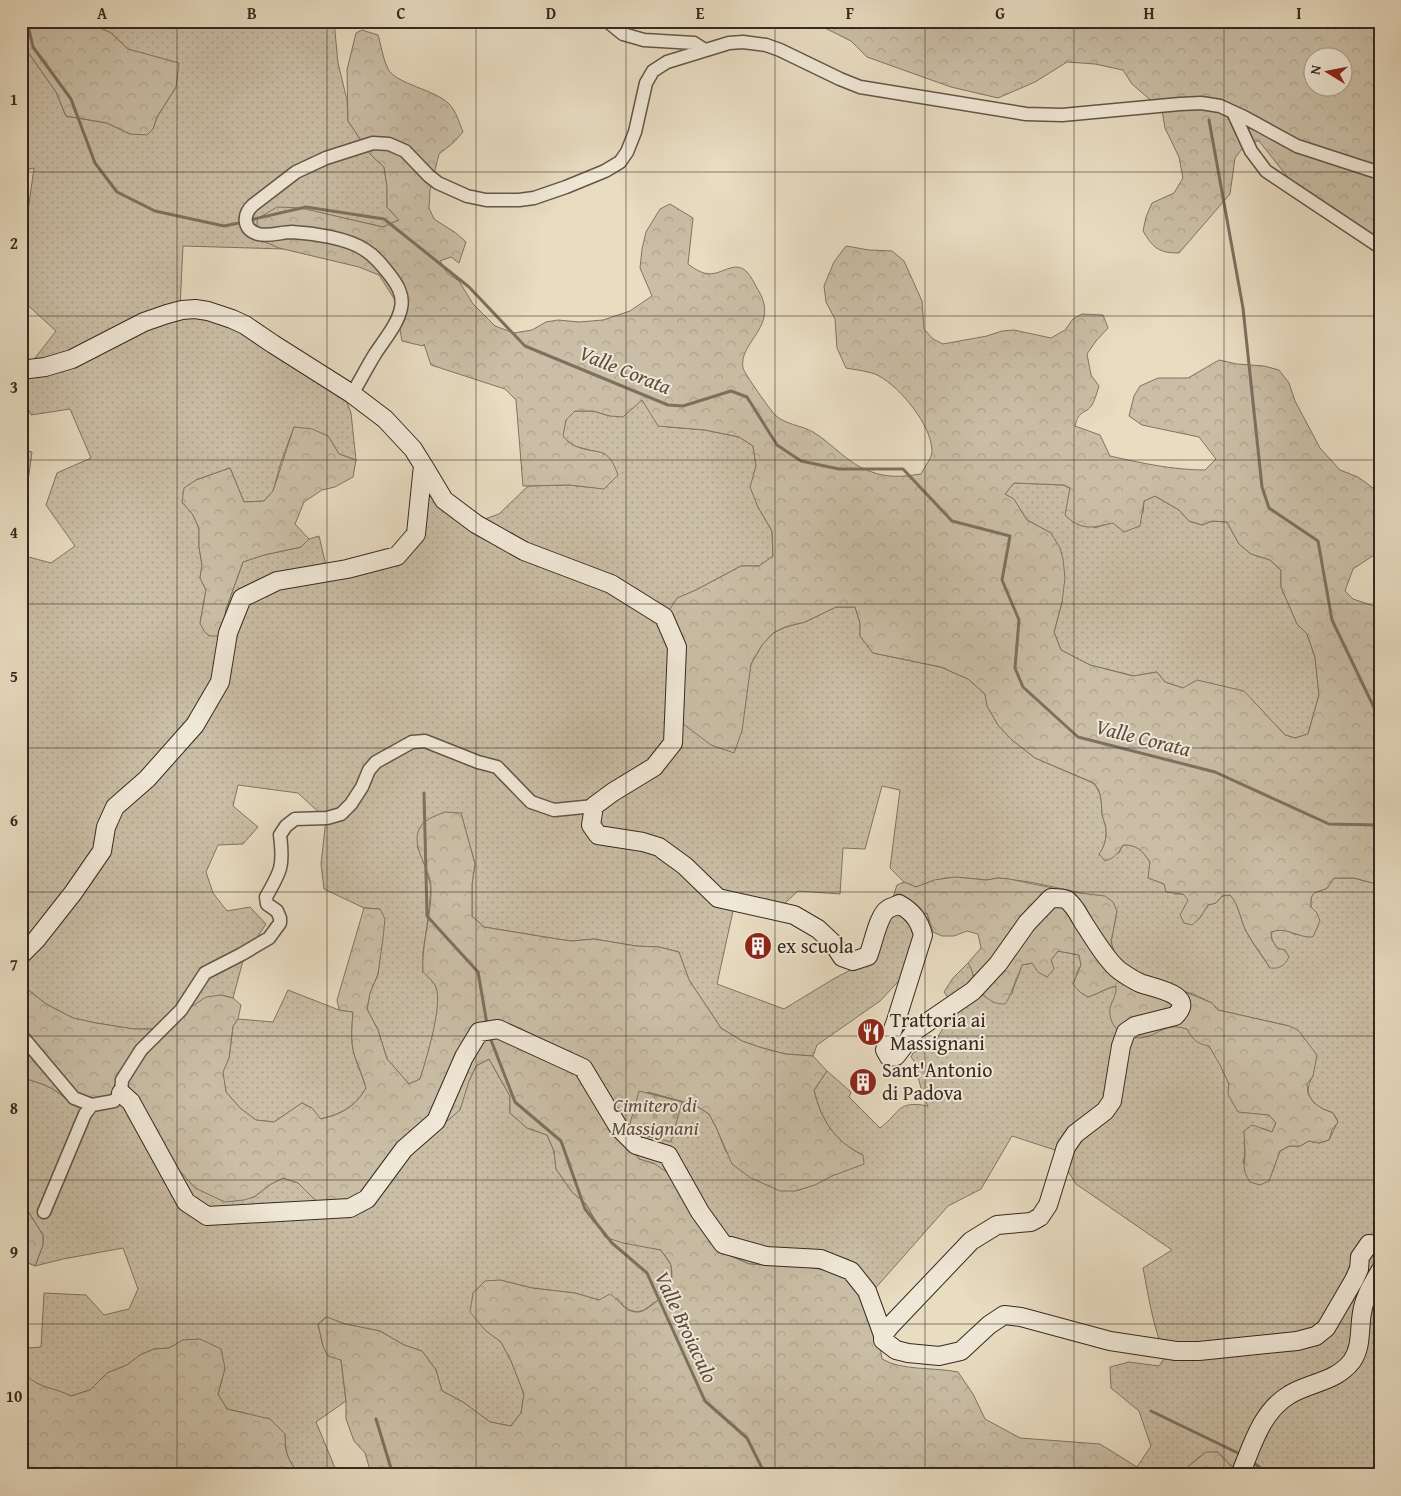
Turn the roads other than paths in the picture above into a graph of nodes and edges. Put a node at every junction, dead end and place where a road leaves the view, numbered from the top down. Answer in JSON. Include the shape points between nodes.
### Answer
{"nodes":[{"id":1,"x":607,"y":21,"type":"edge"},
{"id":2,"x":705,"y":50,"type":"junction"},
{"id":3,"x":1233,"y":112,"type":"junction"},
{"id":4,"x":1380,"y":173,"type":"edge"},
{"id":5,"x":1380,"y":247,"type":"edge"},
{"id":6,"x":21,"y":370,"type":"edge"},
{"id":7,"x":352,"y":394,"type":"junction"},
{"id":8,"x":423,"y":465,"type":"junction"},
{"id":9,"x":594,"y":806,"type":"junction"},
{"id":10,"x":21,"y":955,"type":"edge"},
{"id":11,"x":21,"y":1035,"type":"edge"},
{"id":12,"x":121,"y":1093,"type":"junction"},
{"id":13,"x":92,"y":1105,"type":"junction"},
{"id":14,"x":44,"y":1212,"type":"dead end"},
{"id":15,"x":1378,"y":1242,"type":"edge"},
{"id":16,"x":1380,"y":1271,"type":"edge"},
{"id":17,"x":883,"y":1334,"type":"junction"},
{"id":18,"x":1240,"y":1475,"type":"edge"}],
"edges":[{"from":1,"to":2,"type":"street","via":[[622,34],[644,40],[694,43]]},
{"from":2,"to":3,"type":"street","via":[[729,43],[754,43],[780,50],[860,87],[1026,114],[1062,115],[1201,103]]},
{"from":2,"to":7,"type":"street","via":[[667,62],[653,71],[646,82],[633,139],[620,162],[566,188],[534,198],[504,201],[467,196],[438,183],[397,147],[382,143],[326,158],[296,172],[253,205],[245,219],[248,227],[257,234],[294,232],[354,244],[378,260],[402,295],[399,314]]},
{"from":3,"to":4,"type":"street","via":[[1297,146]]},
{"from":3,"to":5,"type":"street","via":[[1251,151],[1266,171]]},
{"from":6,"to":7,"type":"street","via":[[59,364],[144,322],[195,309],[221,314],[245,325]]},
{"from":7,"to":8,"type":"street","via":[[385,419]]},
{"from":8,"to":9,"type":"street","via":[[444,500],[476,524],[524,551],[611,584],[664,617],[677,647],[673,743],[654,767]]},
{"from":8,"to":10,"type":"street","via":[[416,534],[397,556],[347,569],[277,581],[242,598],[228,633],[220,682],[195,725],[115,807],[106,826],[102,851],[74,893]]},
{"from":9,"to":12,"type":"street","via":[[554,810],[531,802],[497,767],[425,741],[412,742],[376,762],[351,804],[341,814],[295,819],[286,826],[280,835],[280,872],[266,897],[267,904],[277,911],[280,923],[269,938],[205,973],[181,1010],[141,1050],[122,1080]]},
{"from":9,"to":17,"type":"street","via":[[591,826],[598,835],[659,847],[685,866],[718,898],[794,915],[818,929],[842,957],[853,962],[868,956],[886,910],[899,904],[910,910],[923,935],[885,1050],[889,1057],[896,1056],[916,1030],[972,991],[998,964],[1026,923],[1052,898],[1066,900],[1076,909],[1118,970],[1140,983],[1174,994],[1179,1000],[1180,1012],[1175,1016],[1135,1026],[1126,1032],[1112,1101],[1066,1146],[1048,1205],[1040,1217],[1030,1222],[997,1225],[971,1241]]},
{"from":11,"to":13,"type":"street","via":[[74,1098]]},
{"from":12,"to":13,"type":"street","via":[[114,1101]]},
{"from":12,"to":17,"type":"street","via":[[131,1102],[186,1202],[207,1216],[350,1208],[367,1200],[404,1149],[436,1121],[464,1057],[488,1030],[498,1029],[582,1068],[618,1128],[636,1145],[668,1155],[700,1212],[724,1244],[766,1256],[821,1259],[851,1271],[867,1291]]},
{"from":13,"to":14,"type":"street","via":[[85,1114]]},
{"from":15,"to":17,"type":"street","via":[[1369,1244],[1363,1251],[1354,1280],[1326,1328],[1316,1336],[1297,1341],[1199,1351],[1176,1350],[1110,1341],[1021,1316],[1004,1315],[961,1351],[938,1356],[896,1350],[883,1340]]},
{"from":16,"to":18,"type":"street","via":[[1362,1312],[1359,1342],[1353,1360],[1329,1379],[1289,1395],[1270,1412],[1259,1429]]}]}
